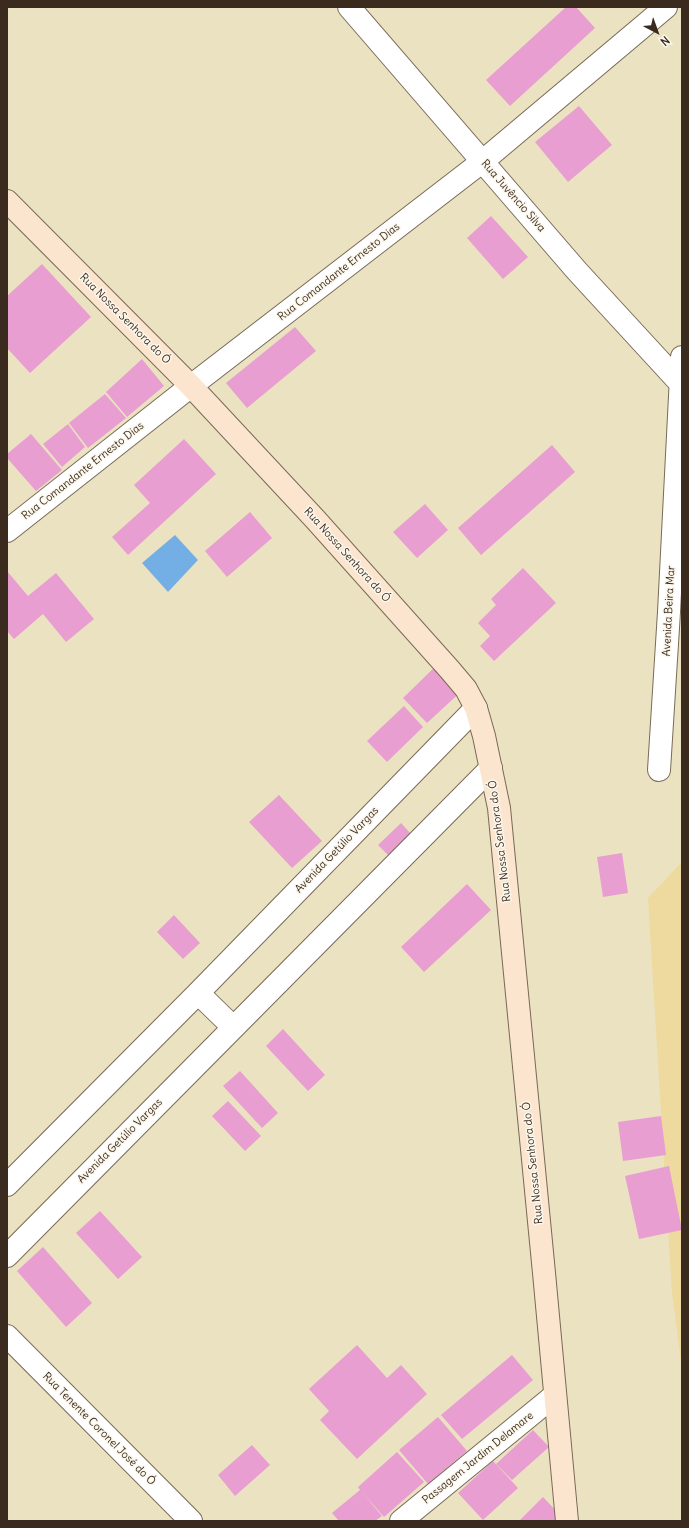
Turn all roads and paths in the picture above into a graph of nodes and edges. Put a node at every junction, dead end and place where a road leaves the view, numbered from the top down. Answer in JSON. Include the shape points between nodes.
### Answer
{"nodes":[{"id":1,"x":349,"y":7,"type":"edge"},
{"id":2,"x":666,"y":7,"type":"edge"},
{"id":3,"x":483,"y":161,"type":"junction"},
{"id":4,"x":7,"y":201,"type":"edge"},
{"id":5,"x":682,"y":357,"type":"edge"},
{"id":6,"x":680,"y":383,"type":"junction"},
{"id":7,"x":191,"y":386,"type":"junction"},
{"id":8,"x":7,"y":531,"type":"edge"},
{"id":9,"x":476,"y":708,"type":"junction"},
{"id":10,"x":491,"y":768,"type":"junction"},
{"id":11,"x":659,"y":770,"type":"dead end"},
{"id":12,"x":198,"y":993,"type":"junction"},
{"id":13,"x":233,"y":1027,"type":"junction"},
{"id":14,"x":7,"y":1185,"type":"edge"},
{"id":15,"x":7,"y":1256,"type":"edge"},
{"id":16,"x":7,"y":1336,"type":"edge"},
{"id":17,"x":554,"y":1395,"type":"junction"},
{"id":18,"x":191,"y":1521,"type":"edge"},
{"id":19,"x":401,"y":1521,"type":"edge"},
{"id":20,"x":567,"y":1521,"type":"edge"}],
"edges":[{"from":1,"to":3,"type":"street","name":"Rua Juvêncio Silva"},
{"from":2,"to":3,"type":"street","name":"Rua Comandante Ernesto Dias"},
{"from":3,"to":6,"type":"street","name":"Rua Juvêncio Silva","via":[[577,271]]},
{"from":3,"to":7,"type":"street","name":"Rua Comandante Ernesto Dias"},
{"from":4,"to":7,"type":"main road","name":"Rua Nossa Senhora do Ó"},
{"from":5,"to":6,"type":"street","name":"Avenida Beira Mar"},
{"from":6,"to":11,"type":"street","name":"Avenida Beira Mar"},
{"from":7,"to":8,"type":"street","name":"Rua Comandante Ernesto Dias"},
{"from":7,"to":9,"type":"main road","name":"Rua Nossa Senhora do Ó","via":[[315,519],[450,670],[466,689]]},
{"from":9,"to":10,"type":"main road","name":"Rua Nossa Senhora do Ó"},
{"from":9,"to":12,"type":"street","name":"Avenida Getúlio Vargas"},
{"from":10,"to":13,"type":"street","name":"Avenida Getúlio Vargas"},
{"from":10,"to":17,"type":"main road","name":"Rua Nossa Senhora do Ó","via":[[499,808]]},
{"from":12,"to":13,"type":"street"},
{"from":12,"to":14,"type":"street","name":"Avenida Getúlio Vargas"},
{"from":13,"to":15,"type":"street","name":"Avenida Getúlio Vargas"},
{"from":16,"to":18,"type":"street","name":"Rua Tenente Coronel José do Ó"},
{"from":17,"to":19,"type":"street","name":"Passagem Jardim Delamare"},
{"from":17,"to":20,"type":"main road","name":"Rua Nossa Senhora do Ó"}]}
